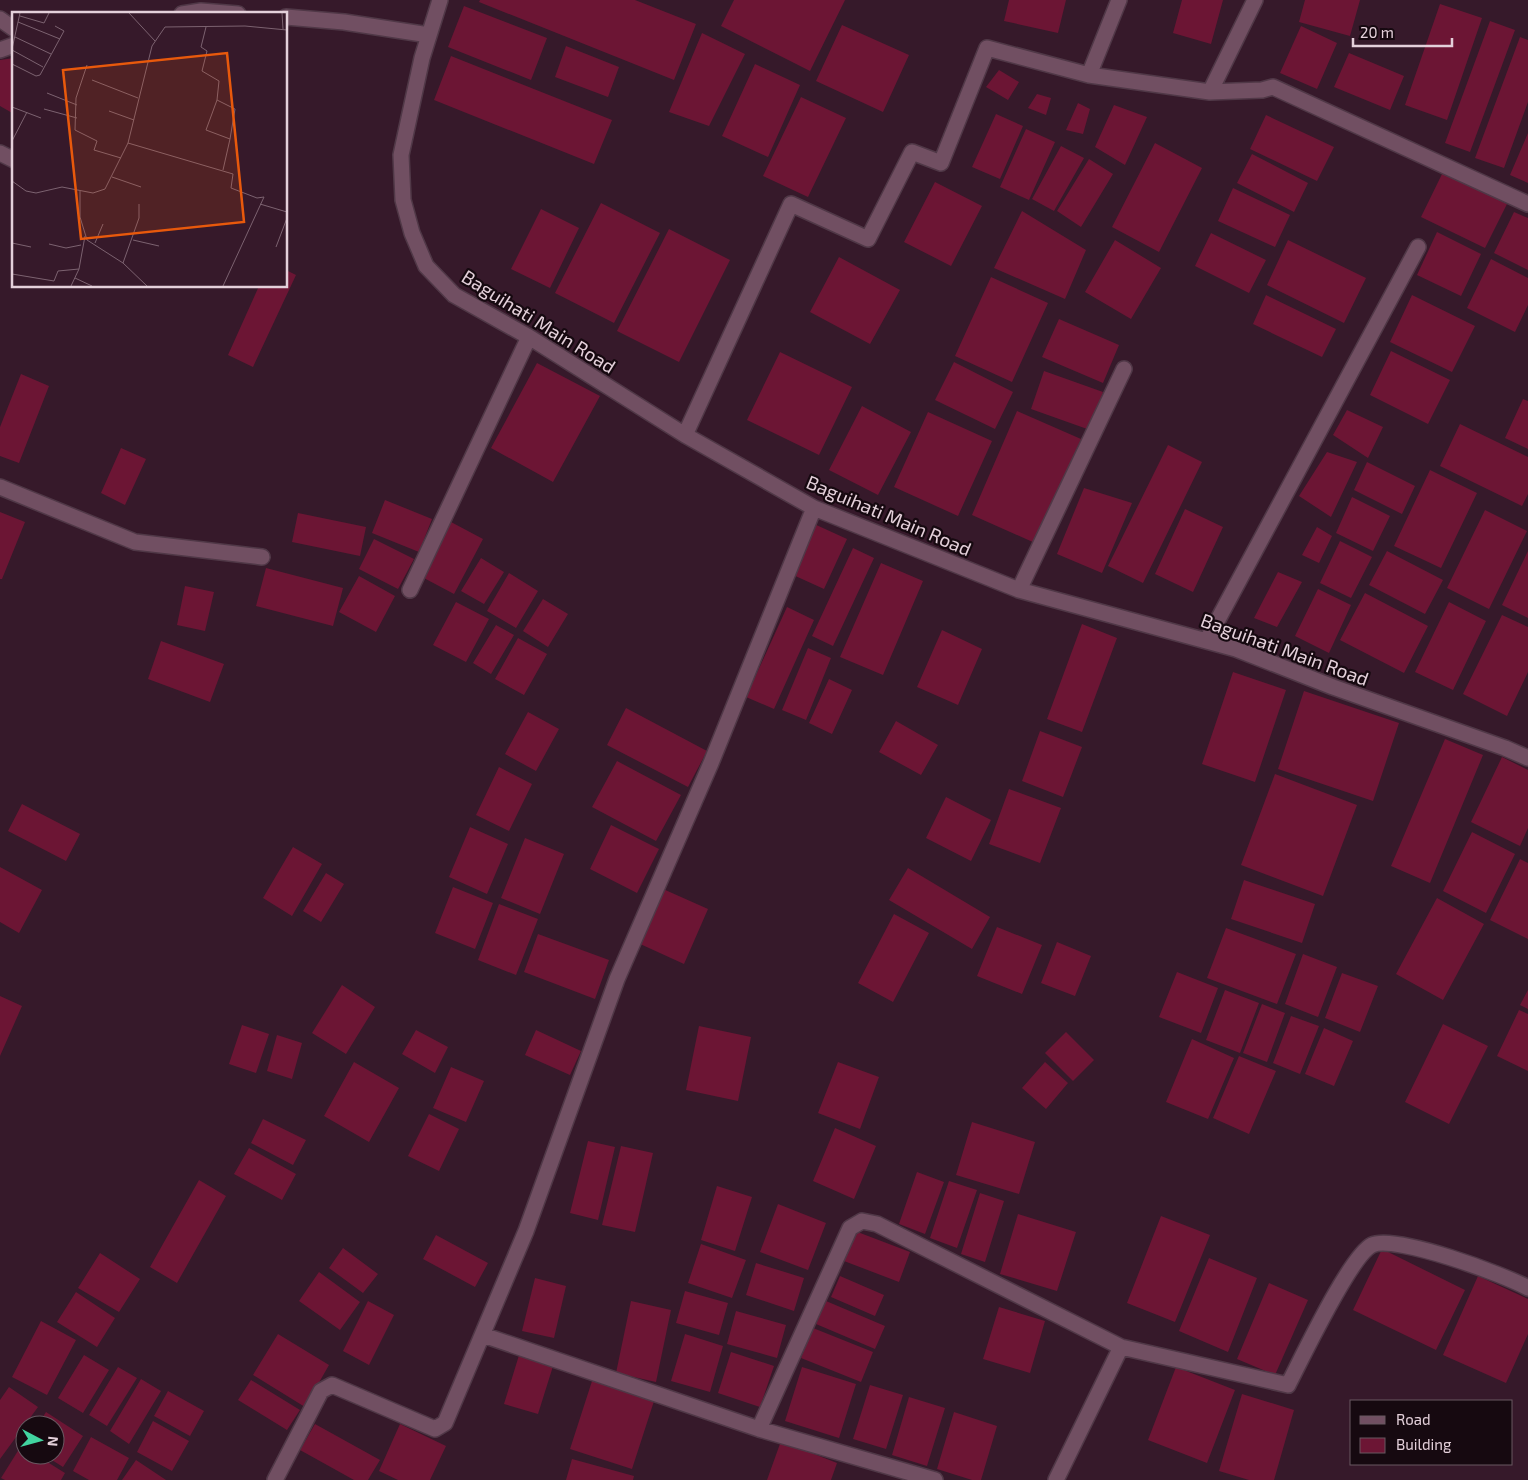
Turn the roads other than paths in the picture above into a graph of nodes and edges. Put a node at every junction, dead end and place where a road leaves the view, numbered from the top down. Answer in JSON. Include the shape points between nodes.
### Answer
{"nodes":[{"id":1,"x":440,"y":0,"type":"edge"},
{"id":2,"x":1118,"y":0,"type":"edge"},
{"id":3,"x":1255,"y":0,"type":"edge"},
{"id":4,"x":195,"y":12,"type":"edge"},
{"id":5,"x":213,"y":12,"type":"edge"},
{"id":6,"x":288,"y":17,"type":"edge"},
{"id":7,"x":0,"y":19,"type":"edge"},
{"id":8,"x":12,"y":28,"type":"edge"},
{"id":9,"x":428,"y":34,"type":"junction"},
{"id":10,"x":12,"y":46,"type":"edge"},
{"id":11,"x":0,"y":50,"type":"edge"},
{"id":12,"x":1089,"y":75,"type":"junction"},
{"id":13,"x":1210,"y":92,"type":"junction"},
{"id":14,"x":0,"y":153,"type":"edge"},
{"id":15,"x":12,"y":159,"type":"edge"},
{"id":16,"x":1528,"y":204,"type":"edge"},
{"id":17,"x":1418,"y":247,"type":"dead end"},
{"id":18,"x":529,"y":337,"type":"junction"},
{"id":19,"x":1124,"y":369,"type":"dead end"},
{"id":20,"x":685,"y":436,"type":"junction"},
{"id":21,"x":0,"y":486,"type":"edge"},
{"id":22,"x":814,"y":508,"type":"junction"},
{"id":23,"x":262,"y":557,"type":"dead end"},
{"id":24,"x":410,"y":590,"type":"dead end"},
{"id":25,"x":1019,"y":590,"type":"junction"},
{"id":26,"x":1207,"y":640,"type":"junction"},
{"id":27,"x":1528,"y":758,"type":"edge"},
{"id":28,"x":1528,"y":1288,"type":"edge"},
{"id":29,"x":483,"y":1335,"type":"junction"},
{"id":30,"x":1121,"y":1347,"type":"junction"},
{"id":31,"x":759,"y":1429,"type":"junction"},
{"id":32,"x":275,"y":1480,"type":"edge"},
{"id":33,"x":935,"y":1480,"type":"edge"},
{"id":34,"x":1056,"y":1480,"type":"edge"}],
"edges":[{"from":1,"to":9,"type":"street","name":"Baguihati Main Road"},
{"from":2,"to":12,"type":"street"},
{"from":3,"to":13,"type":"street"},
{"from":4,"to":5,"type":"street"},
{"from":6,"to":9,"type":"street"},
{"from":7,"to":8,"type":"street"},
{"from":9,"to":18,"type":"street","name":"Baguihati Main Road","via":[[401,155],[403,200],[412,232],[426,266],[454,295]]},
{"from":10,"to":11,"type":"street"},
{"from":12,"to":13,"type":"street"},
{"from":12,"to":20,"type":"street","via":[[987,48],[941,163],[912,152],[868,238],[791,204]]},
{"from":13,"to":16,"type":"street","via":[[1273,87]]},
{"from":14,"to":15,"type":"street"},
{"from":17,"to":26,"type":"street"},
{"from":18,"to":20,"type":"street","name":"Baguihati Main Road"},
{"from":18,"to":24,"type":"street"},
{"from":19,"to":25,"type":"street"},
{"from":20,"to":22,"type":"street","name":"Baguihati Main Road"},
{"from":21,"to":23,"type":"street","via":[[135,542]]},
{"from":22,"to":25,"type":"street","name":"Baguihati Main Road"},
{"from":22,"to":29,"type":"street","via":[[617,979],[526,1231]]},
{"from":25,"to":26,"type":"street","name":"Baguihati Main Road"},
{"from":26,"to":27,"type":"street","name":"Baguihati Main Road"},
{"from":28,"to":30,"type":"street","via":[[1428,1252],[1390,1243],[1372,1245],[1351,1266],[1288,1384]]},
{"from":29,"to":31,"type":"street"},
{"from":29,"to":32,"type":"street","via":[[445,1424],[435,1429],[332,1385],[321,1392]]},
{"from":30,"to":31,"type":"street","via":[[877,1224],[862,1221],[850,1228]]},
{"from":30,"to":34,"type":"street"},
{"from":31,"to":33,"type":"street"}]}
